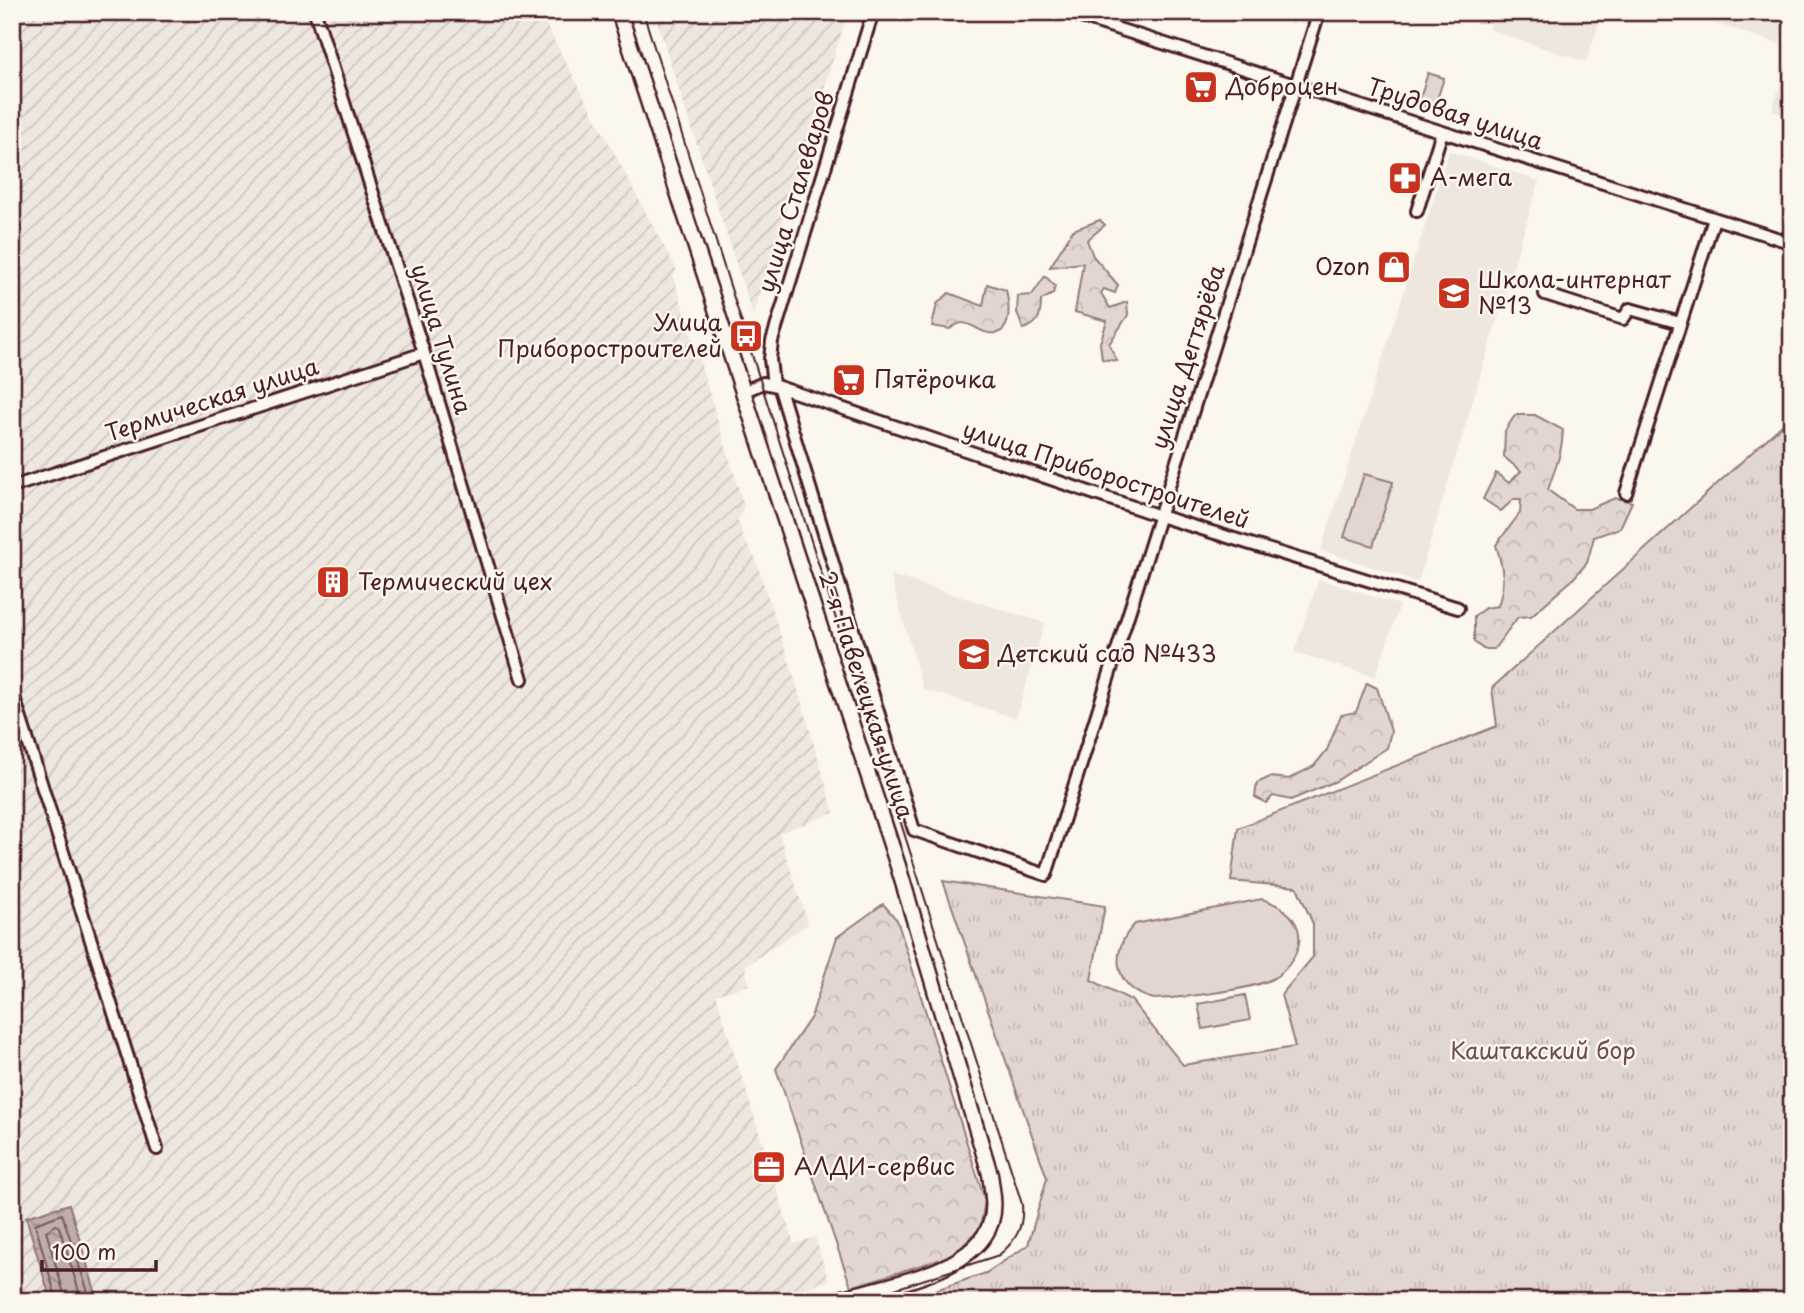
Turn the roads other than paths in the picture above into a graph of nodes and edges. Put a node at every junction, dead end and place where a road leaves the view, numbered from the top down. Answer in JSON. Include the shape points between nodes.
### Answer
{"nodes":[{"id":1,"x":315,"y":12,"type":"edge"},
{"id":2,"x":619,"y":12,"type":"edge"},
{"id":3,"x":873,"y":12,"type":"edge"},
{"id":4,"x":1065,"y":12,"type":"edge"},
{"id":5,"x":1319,"y":12,"type":"edge"},
{"id":6,"x":1296,"y":84,"type":"junction"},
{"id":7,"x":1442,"y":132,"type":"junction"},
{"id":8,"x":1417,"y":211,"type":"dead end"},
{"id":9,"x":1714,"y":219,"type":"junction"},
{"id":10,"x":1792,"y":243,"type":"edge"},
{"id":11,"x":1545,"y":294,"type":"dead end"},
{"id":12,"x":1679,"y":323,"type":"junction"},
{"id":13,"x":424,"y":353,"type":"junction"},
{"id":14,"x":777,"y":387,"type":"junction"},
{"id":15,"x":745,"y":391,"type":"junction"},
{"id":16,"x":12,"y":486,"type":"edge"},
{"id":17,"x":1626,"y":493,"type":"dead end"},
{"id":18,"x":1159,"y":516,"type":"junction"},
{"id":19,"x":1458,"y":608,"type":"dead end"},
{"id":20,"x":522,"y":679,"type":"dead end"},
{"id":21,"x":12,"y":691,"type":"edge"},
{"id":22,"x":1046,"y":875,"type":"joint"},
{"id":23,"x":157,"y":1149,"type":"dead end"},
{"id":24,"x":833,"y":1301,"type":"edge"}],
"edges":[{"from":1,"to":13,"type":"street","name":"улица Тулина"},
{"from":2,"to":15,"type":"main road","name":"2-я Павелецкая улица"},
{"from":3,"to":14,"type":"street","name":"улица Сталеваров","via":[[772,341],[770,359]]},
{"from":4,"to":6,"type":"street","name":"Трудовая улица"},
{"from":5,"to":6,"type":"street","name":"улица Дегтярёва"},
{"from":6,"to":7,"type":"street","name":"Трудовая улица"},
{"from":6,"to":18,"type":"street","name":"улица Дегтярёва"},
{"from":7,"to":8,"type":"street"},
{"from":7,"to":9,"type":"street","name":"Трудовая улица"},
{"from":9,"to":10,"type":"street","name":"Трудовая улица"},
{"from":9,"to":12,"type":"street"},
{"from":11,"to":12,"type":"street","via":[[1623,319],[1630,309]]},
{"from":12,"to":17,"type":"street"},
{"from":13,"to":16,"type":"street","name":"Термическая улица"},
{"from":13,"to":20,"type":"street","name":"улица Тулина"},
{"from":14,"to":15,"type":"street","via":[[763,383]]},
{"from":14,"to":18,"type":"street","name":"улица Приборостроителей"},
{"from":14,"to":22,"type":"street","name":"улица Сталеваров","via":[[914,830]]},
{"from":15,"to":24,"type":"main road","name":"2-я Павелецкая улица","via":[[898,866],[990,1174],[994,1203],[990,1223],[967,1255],[944,1268]]},
{"from":18,"to":19,"type":"street","name":"улица Приборостроителей"},
{"from":18,"to":22,"type":"street","name":"улица Дегтярёва"},
{"from":21,"to":23,"type":"street"}]}
